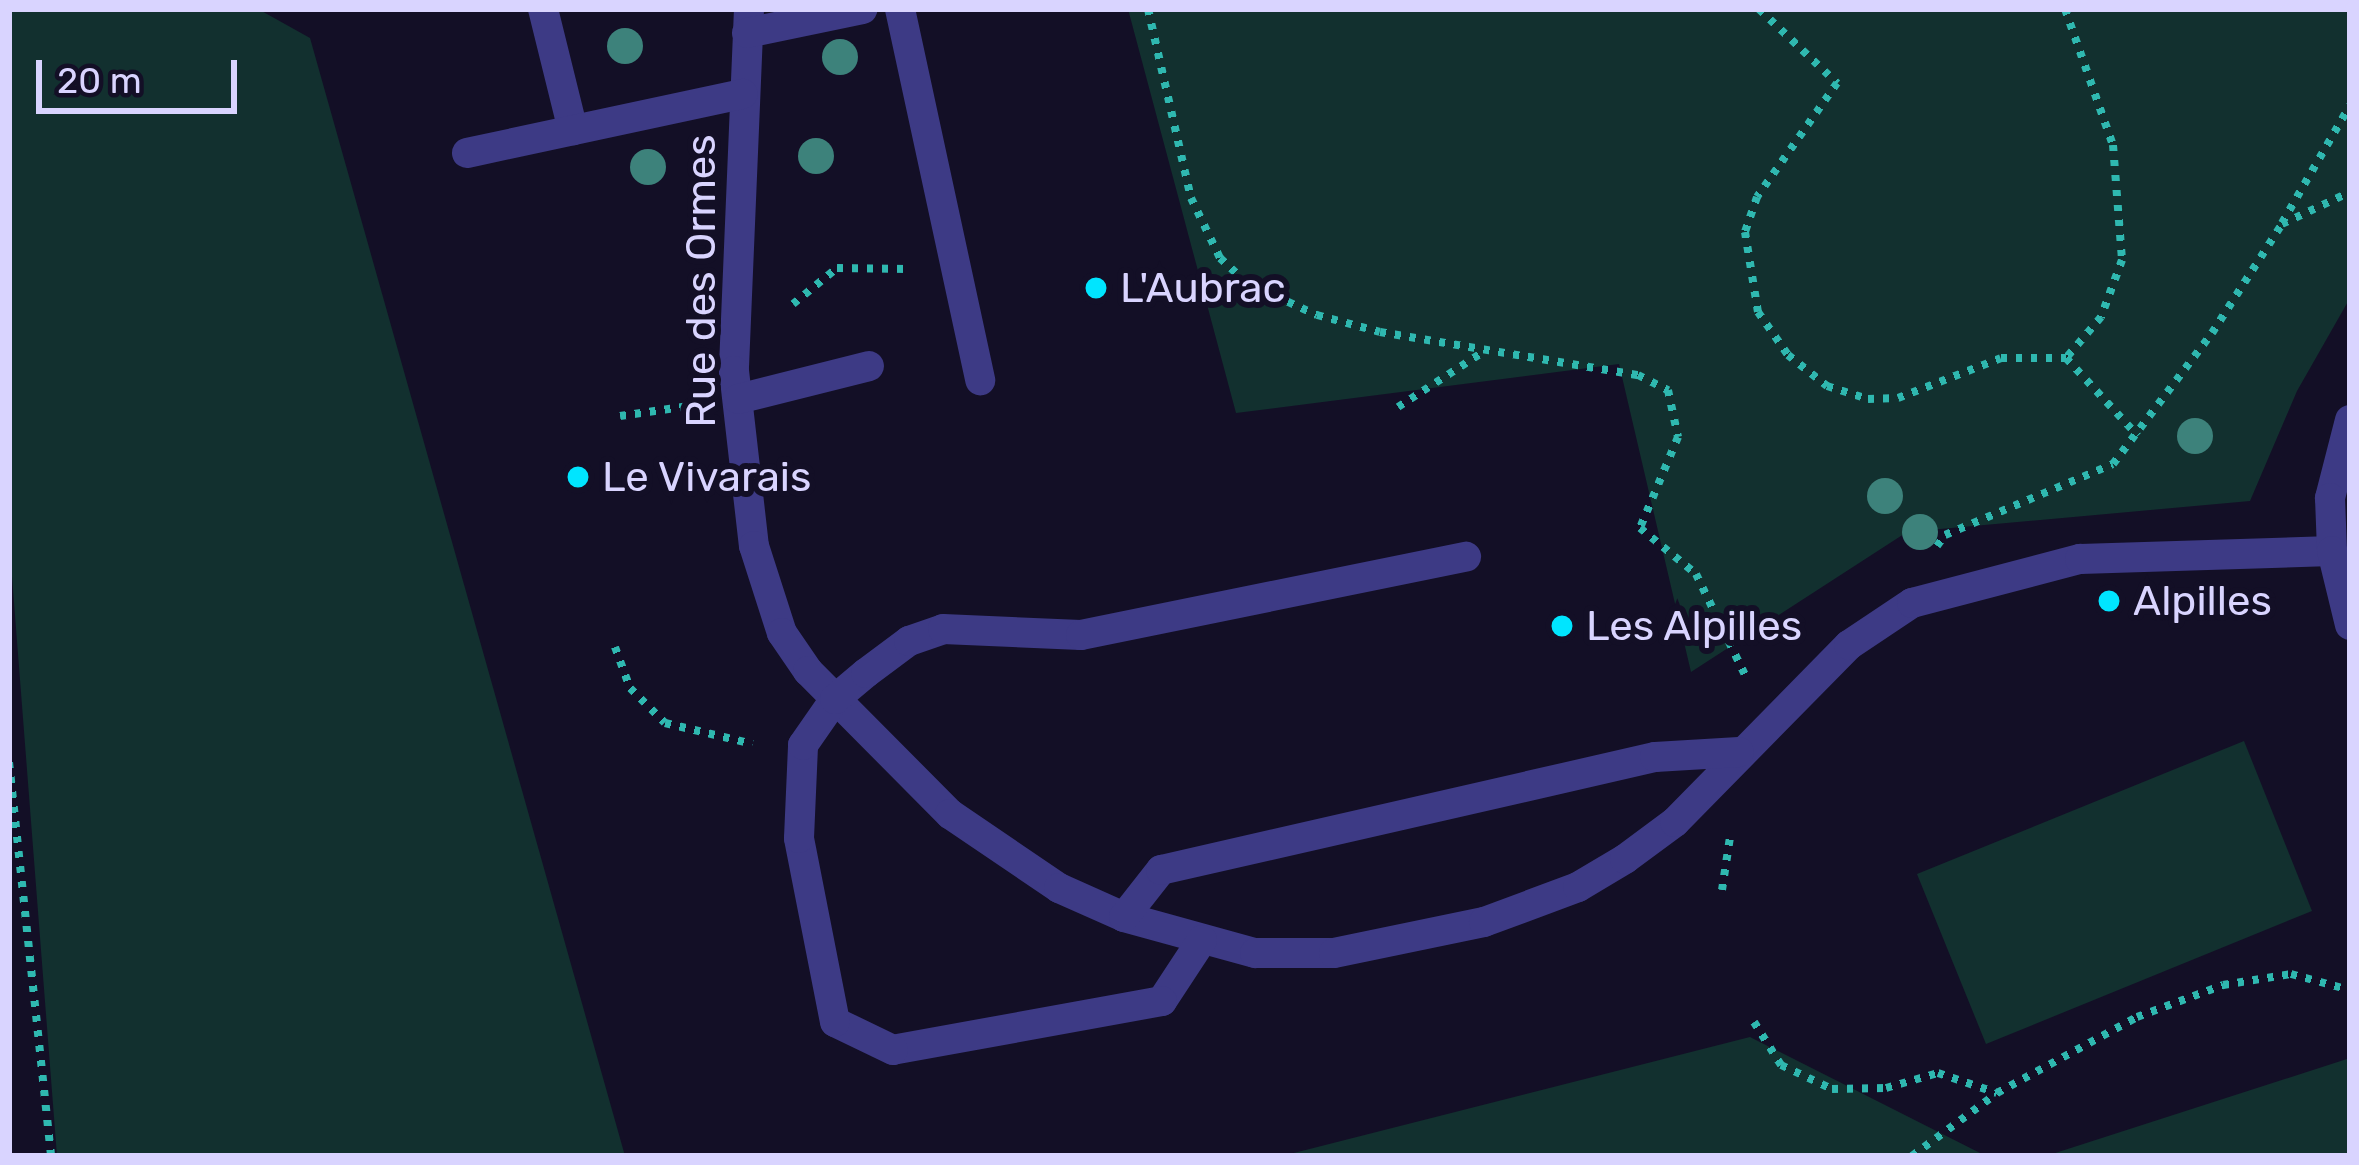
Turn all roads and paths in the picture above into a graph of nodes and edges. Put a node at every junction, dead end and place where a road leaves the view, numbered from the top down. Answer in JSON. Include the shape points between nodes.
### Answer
{"nodes":[{"id":1,"x":543,"y":9,"type":"edge"},
{"id":2,"x":863,"y":9,"type":"edge"},
{"id":3,"x":900,"y":9,"type":"edge"},
{"id":4,"x":1148,"y":9,"type":"edge"},
{"id":5,"x":1759,"y":9,"type":"edge"},
{"id":6,"x":2065,"y":9,"type":"edge"},
{"id":7,"x":748,"y":21,"type":"edge"},
{"id":8,"x":743,"y":94,"type":"junction"},
{"id":9,"x":2350,"y":104,"type":"edge"},
{"id":10,"x":573,"y":130,"type":"junction"},
{"id":11,"x":467,"y":153,"type":"dead end"},
{"id":12,"x":2350,"y":192,"type":"edge"},
{"id":13,"x":2282,"y":224,"type":"junction"},
{"id":14,"x":957,"y":271,"type":"junction"},
{"id":15,"x":793,"y":304,"type":"dead end"},
{"id":16,"x":1484,"y":351,"type":"junction"},
{"id":17,"x":2066,"y":358,"type":"junction"},
{"id":18,"x":869,"y":366,"type":"dead end"},
{"id":19,"x":980,"y":380,"type":"dead end"},
{"id":20,"x":737,"y":399,"type":"junction"},
{"id":21,"x":1398,"y":407,"type":"dead end"},
{"id":22,"x":620,"y":416,"type":"dead end"},
{"id":23,"x":2350,"y":420,"type":"edge"},
{"id":24,"x":2138,"y":436,"type":"junction"},
{"id":25,"x":2332,"y":551,"type":"junction"},
{"id":26,"x":1933,"y":552,"type":"dead end"},
{"id":27,"x":1466,"y":557,"type":"dead end"},
{"id":28,"x":2350,"y":625,"type":"edge"},
{"id":29,"x":615,"y":647,"type":"dead end"},
{"id":30,"x":835,"y":699,"type":"junction"},
{"id":31,"x":1778,"y":713,"type":"junction"},
{"id":32,"x":803,"y":745,"type":"junction"},
{"id":33,"x":1739,"y":752,"type":"junction"},
{"id":34,"x":9,"y":762,"type":"edge"},
{"id":35,"x":1730,"y":832,"type":"dead end"},
{"id":36,"x":1723,"y":890,"type":"dead end"},
{"id":37,"x":1124,"y":917,"type":"junction"},
{"id":38,"x":1202,"y":940,"type":"junction"},
{"id":39,"x":2350,"y":990,"type":"edge"},
{"id":40,"x":1754,"y":1022,"type":"dead end"},
{"id":41,"x":1997,"y":1093,"type":"junction"},
{"id":42,"x":51,"y":1156,"type":"edge"},
{"id":43,"x":1912,"y":1156,"type":"edge"}],
"edges":[{"from":1,"to":10,"type":"street"},
{"from":2,"to":7,"type":"street"},
{"from":3,"to":14,"type":"street"},
{"from":4,"to":16,"type":"path","via":[[1190,199],[1220,258],[1272,298],[1317,316]]},
{"from":5,"to":17,"type":"path","via":[[1838,83],[1757,197],[1745,232],[1758,312],[1788,356],[1827,386],[1868,399],[1898,398],[2001,358]]},
{"from":6,"to":17,"type":"path","via":[[2113,145],[2122,260],[2101,317]]},
{"from":7,"to":8,"type":"street","name":"Rue des Ormes"},
{"from":8,"to":10,"type":"street"},
{"from":8,"to":20,"type":"street","name":"Rue des Ormes"},
{"from":9,"to":13,"type":"path"},
{"from":10,"to":11,"type":"street"},
{"from":12,"to":13,"type":"path"},
{"from":13,"to":24,"type":"path"},
{"from":14,"to":15,"type":"path","via":[[837,268]]},
{"from":14,"to":19,"type":"street"},
{"from":16,"to":21,"type":"path"},
{"from":16,"to":31,"type":"path","via":[[1638,375],[1668,390],[1678,437],[1640,528],[1696,574],[1719,607],[1745,677]]},
{"from":17,"to":24,"type":"path"},
{"from":18,"to":20,"type":"street"},
{"from":20,"to":22,"type":"path"},
{"from":20,"to":30,"type":"street","name":"Rue des Ormes","via":[[754,546],[782,633]]},
{"from":23,"to":25,"type":"street","via":[[2330,498]]},
{"from":24,"to":26,"type":"path","via":[[2086,480],[1945,535]]},
{"from":25,"to":28,"type":"street"},
{"from":25,"to":31,"type":"street","name":"Rue des Ormes","via":[[2080,559],[1945,589],[1849,645]]},
{"from":27,"to":30,"type":"street","via":[[1081,635],[944,629],[909,641]]},
{"from":29,"to":32,"type":"path","via":[[629,688],[665,723],[731,743]]},
{"from":30,"to":32,"type":"street"},
{"from":30,"to":37,"type":"street","name":"Rue des Ormes","via":[[950,814],[1059,888]]},
{"from":31,"to":33,"type":"street","name":"Rue des Ormes"},
{"from":32,"to":38,"type":"street","via":[[800,838],[836,1022],[893,1050],[1162,1001]]},
{"from":33,"to":37,"type":"street","via":[[1655,757],[1161,870]]},
{"from":33,"to":38,"type":"street","name":"Rue des Ormes","via":[[1675,822],[1625,859],[1578,887],[1484,922],[1334,953],[1255,953]]},
{"from":34,"to":42,"type":"path"},
{"from":35,"to":36,"type":"path"},
{"from":37,"to":38,"type":"street","name":"Rue des Ormes"},
{"from":39,"to":41,"type":"path","via":[[2291,974],[2223,985],[2137,1017]]},
{"from":40,"to":41,"type":"path","via":[[1781,1064],[1832,1089],[1886,1088],[1938,1073]]},
{"from":41,"to":43,"type":"path"}]}
